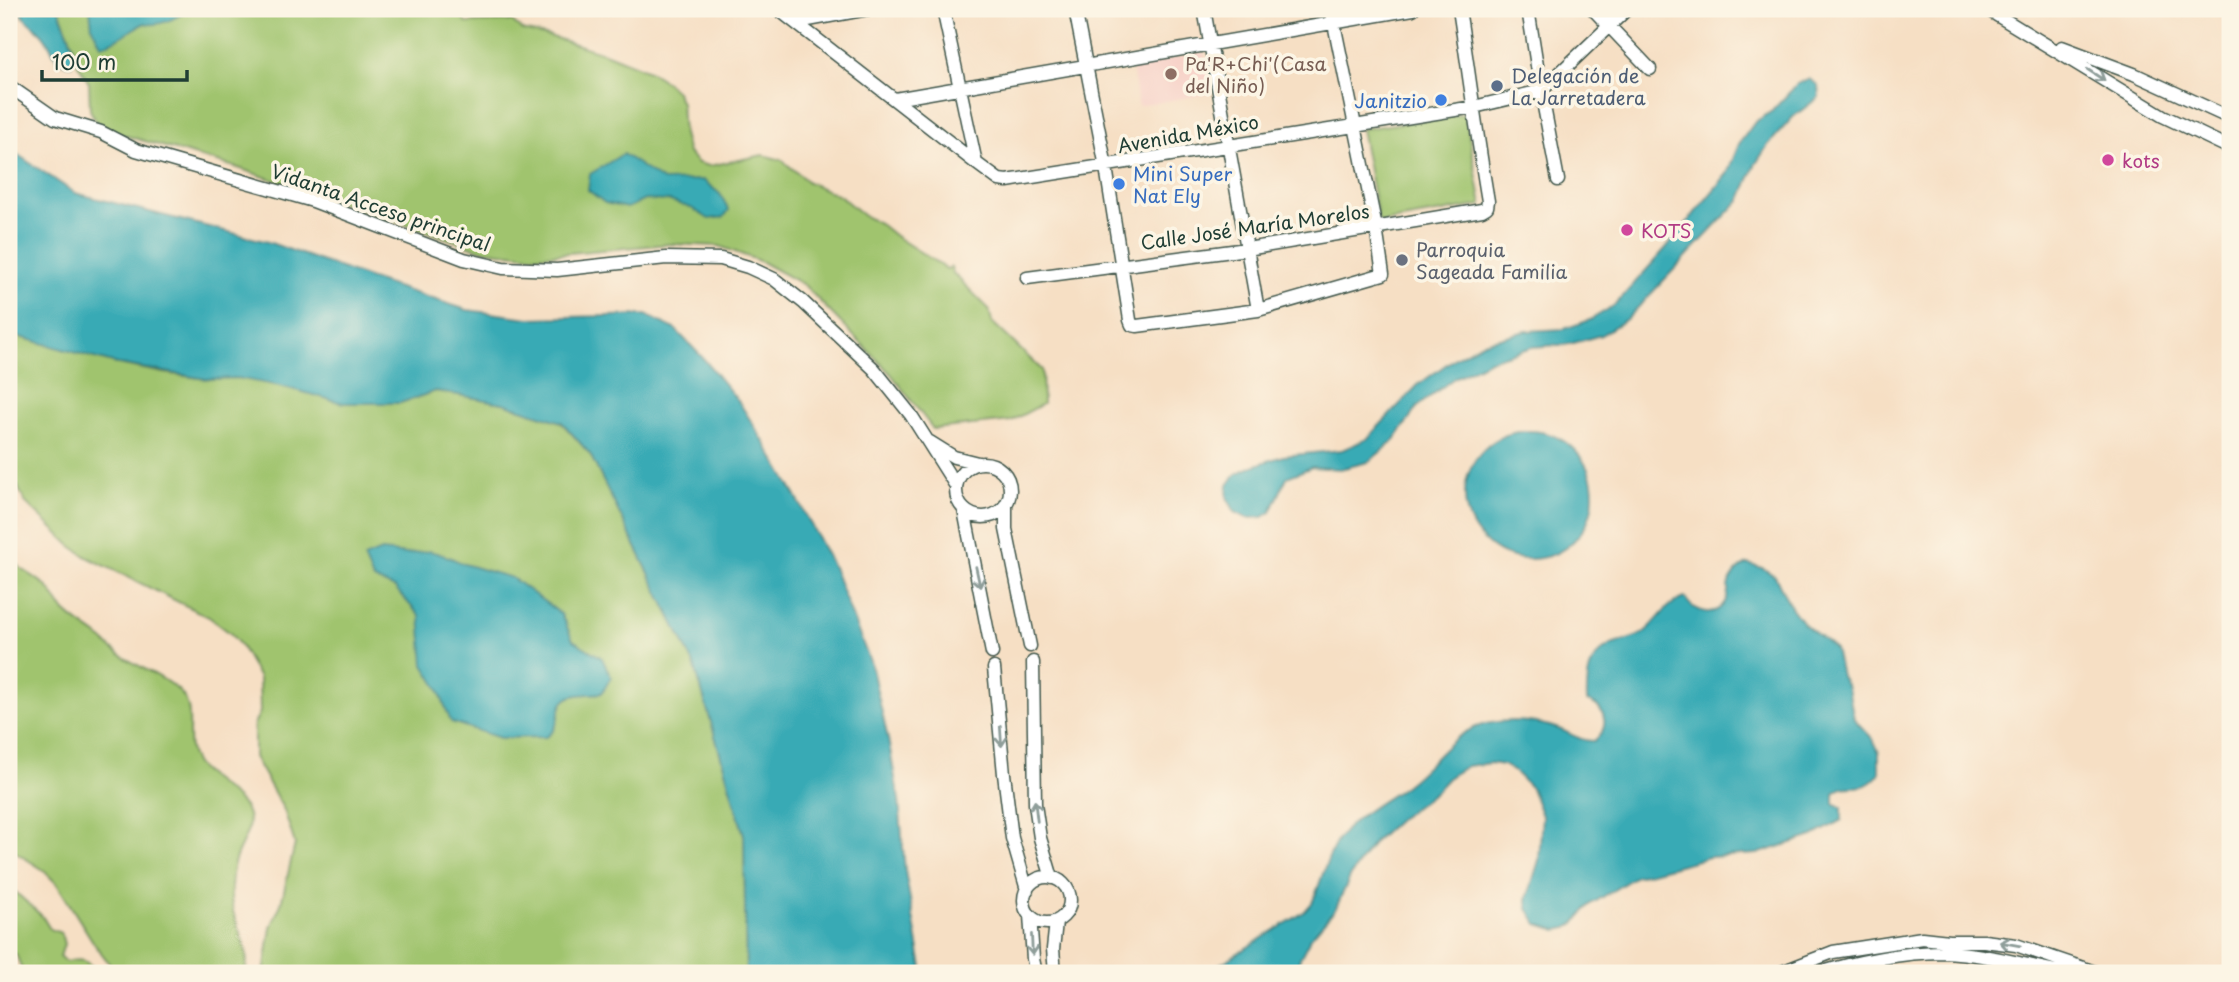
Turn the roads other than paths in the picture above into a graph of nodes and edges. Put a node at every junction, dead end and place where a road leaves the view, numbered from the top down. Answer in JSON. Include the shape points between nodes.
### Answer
{"nodes":[{"id":1,"x":778,"y":9,"type":"edge"},
{"id":2,"x":868,"y":9,"type":"edge"},
{"id":3,"x":943,"y":9,"type":"edge"},
{"id":4,"x":1076,"y":9,"type":"edge"},
{"id":5,"x":1203,"y":9,"type":"edge"},
{"id":6,"x":1331,"y":9,"type":"edge"},
{"id":7,"x":1413,"y":9,"type":"edge"},
{"id":8,"x":1459,"y":9,"type":"edge"},
{"id":9,"x":1528,"y":9,"type":"edge"},
{"id":10,"x":1593,"y":9,"type":"edge"},
{"id":11,"x":1627,"y":9,"type":"edge"},
{"id":12,"x":1987,"y":9,"type":"edge"},
{"id":13,"x":797,"y":22,"type":"junction"},
{"id":14,"x":1334,"y":23,"type":"junction"},
{"id":15,"x":1609,"y":26,"type":"junction"},
{"id":16,"x":2039,"y":38,"type":"junction"},
{"id":17,"x":1211,"y":45,"type":"junction"},
{"id":18,"x":1087,"y":66,"type":"junction"},
{"id":19,"x":1650,"y":69,"type":"dead end"},
{"id":20,"x":9,"y":86,"type":"edge"},
{"id":21,"x":958,"y":86,"type":"junction"},
{"id":22,"x":1541,"y":91,"type":"junction"},
{"id":23,"x":2177,"y":94,"type":"junction"},
{"id":24,"x":895,"y":99,"type":"junction"},
{"id":25,"x":1474,"y":107,"type":"junction"},
{"id":26,"x":2163,"y":116,"type":"junction"},
{"id":27,"x":2230,"y":118,"type":"edge"},
{"id":28,"x":1353,"y":125,"type":"junction"},
{"id":29,"x":1229,"y":144,"type":"junction"},
{"id":30,"x":2230,"y":148,"type":"edge"},
{"id":31,"x":976,"y":163,"type":"junction"},
{"id":32,"x":1106,"y":167,"type":"junction"},
{"id":33,"x":1558,"y":180,"type":"dead end"},
{"id":34,"x":1376,"y":229,"type":"junction"},
{"id":35,"x":1247,"y":249,"type":"junction"},
{"id":36,"x":1121,"y":265,"type":"junction"},
{"id":37,"x":1027,"y":278,"type":"dead end"},
{"id":38,"x":1258,"y":310,"type":"junction"},
{"id":39,"x":929,"y":442,"type":"junction"},
{"id":40,"x":978,"y":463,"type":"junction"},
{"id":41,"x":956,"y":486,"type":"junction"},
{"id":42,"x":1006,"y":504,"type":"junction"},
{"id":43,"x":964,"y":510,"type":"junction"},
{"id":44,"x":1030,"y":646,"type":"dead end"},
{"id":45,"x":992,"y":653,"type":"dead end"},
{"id":46,"x":1033,"y":662,"type":"dead end"},
{"id":47,"x":995,"y":668,"type":"dead end"},
{"id":48,"x":1052,"y":877,"type":"junction"},
{"id":49,"x":1027,"y":890,"type":"junction"},
{"id":50,"x":1030,"y":915,"type":"junction"},
{"id":51,"x":1056,"y":922,"type":"junction"},
{"id":52,"x":1036,"y":973,"type":"edge"},
{"id":53,"x":1055,"y":973,"type":"edge"},
{"id":54,"x":1780,"y":973,"type":"edge"},
{"id":55,"x":1819,"y":973,"type":"edge"},
{"id":56,"x":2064,"y":973,"type":"edge"},
{"id":57,"x":2098,"y":973,"type":"edge"}],
"edges":[{"from":1,"to":13,"type":"street","name":"Avenida México"},
{"from":2,"to":13,"type":"street"},
{"from":3,"to":21,"type":"street"},
{"from":4,"to":18,"type":"street"},
{"from":5,"to":17,"type":"street"},
{"from":6,"to":14,"type":"street"},
{"from":7,"to":14,"type":"street"},
{"from":8,"to":25,"type":"street"},
{"from":9,"to":22,"type":"street"},
{"from":10,"to":15,"type":"street"},
{"from":11,"to":15,"type":"street"},
{"from":12,"to":16,"type":"street"},
{"from":13,"to":24,"type":"street","name":"Avenida México"},
{"from":14,"to":17,"type":"street"},
{"from":14,"to":28,"type":"street"},
{"from":15,"to":19,"type":"street"},
{"from":15,"to":22,"type":"street"},
{"from":16,"to":23,"type":"street"},
{"from":16,"to":26,"type":"street","one_way":true},
{"from":17,"to":18,"type":"street"},
{"from":17,"to":29,"type":"street"},
{"from":18,"to":21,"type":"street"},
{"from":18,"to":32,"type":"street"},
{"from":20,"to":39,"type":"street","name":"Vidanta Acceso principal","via":[[55,118],[101,132],[136,150],[313,201],[464,259],[503,268],[557,270],[666,258],[721,259],[748,267],[774,279],[841,336],[874,369]]},
{"from":21,"to":24,"type":"street"},
{"from":21,"to":31,"type":"street"},
{"from":22,"to":25,"type":"street","name":"Avenida México"},
{"from":22,"to":33,"type":"street"},
{"from":23,"to":26,"type":"street","via":[[2160,103]]},
{"from":23,"to":27,"type":"street"},
{"from":24,"to":31,"type":"street","name":"Avenida México"},
{"from":25,"to":28,"type":"street","name":"Avenida México"},
{"from":25,"to":34,"type":"street","name":"Calle José María Morelos","via":[[1487,207]]},
{"from":26,"to":30,"type":"street"},
{"from":28,"to":29,"type":"street","name":"Avenida México"},
{"from":28,"to":34,"type":"street"},
{"from":29,"to":32,"type":"street","name":"Avenida México"},
{"from":29,"to":35,"type":"street"},
{"from":31,"to":32,"type":"street","name":"Avenida México","via":[[1007,181]]},
{"from":32,"to":36,"type":"street"},
{"from":34,"to":35,"type":"street","name":"Calle José María Morelos"},
{"from":34,"to":38,"type":"street","via":[[1383,274]]},
{"from":35,"to":36,"type":"street","name":"Calle José María Morelos"},
{"from":35,"to":38,"type":"street"},
{"from":36,"to":37,"type":"street","name":"Calle José María Morelos"},
{"from":36,"to":38,"type":"street","via":[[1132,325]]},
{"from":39,"to":40,"type":"street","via":[[954,457]]},
{"from":39,"to":41,"type":"street","name":"Vidanta Acceso principal"},
{"from":40,"to":41,"type":"street","via":[[963,471]]},
{"from":40,"to":42,"type":"street","via":[[995,466],[1007,478]]},
{"from":41,"to":43,"type":"street"},
{"from":42,"to":43,"type":"street","via":[[986,517]]},
{"from":42,"to":44,"type":"street","via":[[1006,529]]},
{"from":43,"to":45,"type":"street","one_way":true},
{"from":48,"to":46,"type":"street","one_way":true,"via":[[1035,804]]},
{"from":47,"to":49,"type":"street","one_way":true,"via":[[1007,806]]},
{"from":48,"to":49,"type":"street","via":[[1037,880]]},
{"from":48,"to":51,"type":"street","via":[[1065,885],[1070,899],[1067,913]]},
{"from":49,"to":50,"type":"street","via":[[1024,903]]},
{"from":50,"to":51,"type":"street","via":[[1042,923]]},
{"from":50,"to":52,"type":"street","one_way":true},
{"from":51,"to":53,"type":"street"},
{"from":57,"to":54,"type":"street","one_way":true,"via":[[2016,945],[1922,938],[1833,952]]},
{"from":55,"to":56,"type":"street","via":[[1940,952]]}]}
